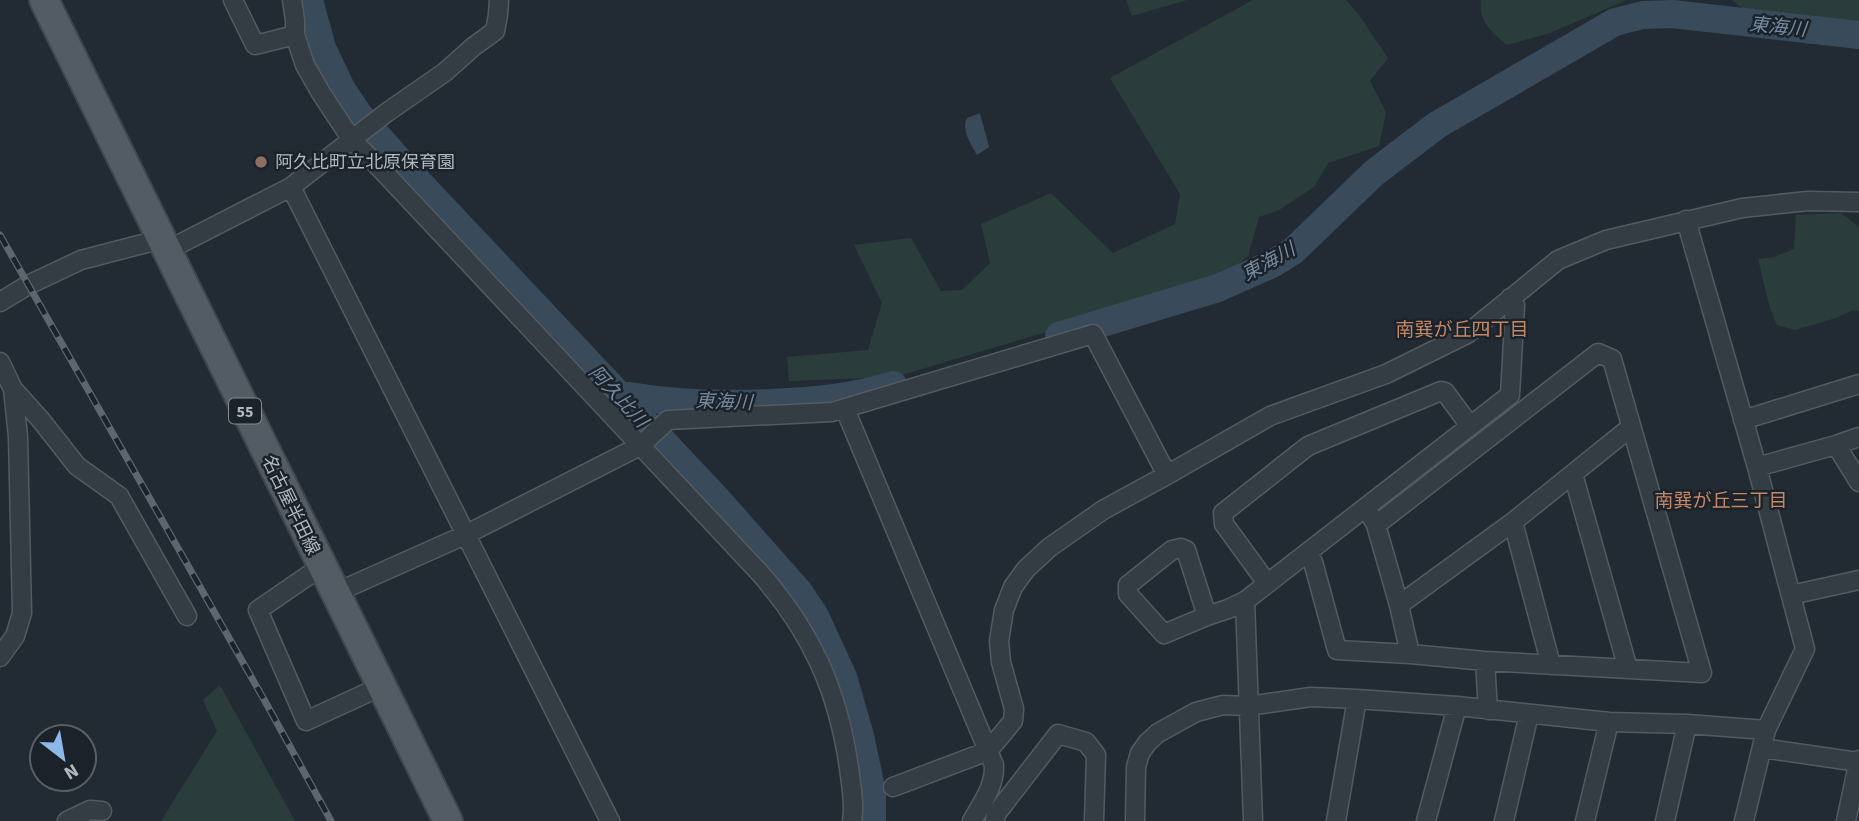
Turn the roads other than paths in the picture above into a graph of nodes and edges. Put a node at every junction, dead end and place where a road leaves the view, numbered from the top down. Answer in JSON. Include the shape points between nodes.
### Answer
{"nodes":[{"id":1,"x":44,"y":0,"type":"edge"},
{"id":2,"x":233,"y":0,"type":"edge"},
{"id":3,"x":292,"y":0,"type":"edge"},
{"id":4,"x":499,"y":0,"type":"edge"},
{"id":5,"x":295,"y":35,"type":"junction"},
{"id":6,"x":352,"y":140,"type":"junction"},
{"id":7,"x":291,"y":187,"type":"junction"},
{"id":8,"x":1859,"y":202,"type":"edge"},
{"id":9,"x":1686,"y":220,"type":"junction"},
{"id":10,"x":164,"y":245,"type":"junction"},
{"id":11,"x":1510,"y":298,"type":"junction"},
{"id":12,"x":0,"y":302,"type":"edge"},
{"id":13,"x":0,"y":362,"type":"edge"},
{"id":14,"x":1859,"y":384,"type":"edge"},
{"id":15,"x":13,"y":389,"type":"junction"},
{"id":16,"x":845,"y":409,"type":"junction"},
{"id":17,"x":1743,"y":420,"type":"junction"},
{"id":18,"x":1470,"y":426,"type":"junction"},
{"id":19,"x":1631,"y":427,"type":"junction"},
{"id":20,"x":1859,"y":437,"type":"edge"},
{"id":21,"x":1836,"y":444,"type":"junction"},
{"id":22,"x":640,"y":446,"type":"junction"},
{"id":23,"x":1757,"y":467,"type":"junction"},
{"id":24,"x":1573,"y":474,"type":"junction"},
{"id":25,"x":1167,"y":475,"type":"junction"},
{"id":26,"x":1859,"y":482,"type":"edge"},
{"id":27,"x":1366,"y":507,"type":"junction"},
{"id":28,"x":1513,"y":522,"type":"junction"},
{"id":29,"x":1376,"y":525,"type":"junction"},
{"id":30,"x":465,"y":535,"type":"junction"},
{"id":31,"x":1307,"y":553,"type":"junction"},
{"id":32,"x":321,"y":566,"type":"junction"},
{"id":33,"x":1859,"y":580,"type":"edge"},
{"id":34,"x":1267,"y":583,"type":"junction"},
{"id":35,"x":335,"y":593,"type":"junction"},
{"id":36,"x":1791,"y":596,"type":"junction"},
{"id":37,"x":1245,"y":601,"type":"junction"},
{"id":38,"x":1399,"y":605,"type":"junction"},
{"id":39,"x":187,"y":616,"type":"dead end"},
{"id":40,"x":1207,"y":616,"type":"junction"},
{"id":41,"x":1410,"y":654,"type":"junction"},
{"id":42,"x":0,"y":657,"type":"edge"},
{"id":43,"x":1486,"y":661,"type":"junction"},
{"id":44,"x":1551,"y":665,"type":"junction"},
{"id":45,"x":1628,"y":669,"type":"junction"},
{"id":46,"x":382,"y":686,"type":"junction"},
{"id":47,"x":1357,"y":699,"type":"junction"},
{"id":48,"x":1248,"y":706,"type":"junction"},
{"id":49,"x":1457,"y":706,"type":"junction"},
{"id":50,"x":1488,"y":710,"type":"junction"},
{"id":51,"x":1529,"y":715,"type":"junction"},
{"id":52,"x":1609,"y":722,"type":"junction"},
{"id":53,"x":1687,"y":724,"type":"junction"},
{"id":54,"x":1764,"y":739,"type":"junction"},
{"id":55,"x":988,"y":751,"type":"junction"},
{"id":56,"x":1859,"y":761,"type":"edge"},
{"id":57,"x":893,"y":787,"type":"dead end"},
{"id":58,"x":102,"y":811,"type":"dead end"},
{"id":59,"x":67,"y":821,"type":"edge"},
{"id":60,"x":448,"y":821,"type":"edge"},
{"id":61,"x":610,"y":821,"type":"edge"},
{"id":62,"x":852,"y":821,"type":"edge"},
{"id":63,"x":972,"y":821,"type":"edge"},
{"id":64,"x":995,"y":821,"type":"edge"},
{"id":65,"x":1094,"y":821,"type":"edge"},
{"id":66,"x":1135,"y":821,"type":"edge"},
{"id":67,"x":1253,"y":821,"type":"edge"},
{"id":68,"x":1336,"y":821,"type":"edge"},
{"id":69,"x":1426,"y":821,"type":"edge"},
{"id":70,"x":1504,"y":821,"type":"edge"},
{"id":71,"x":1585,"y":821,"type":"edge"},
{"id":72,"x":1665,"y":821,"type":"edge"},
{"id":73,"x":1744,"y":821,"type":"edge"},
{"id":74,"x":1846,"y":821,"type":"edge"}],
"edges":[{"from":1,"to":10,"type":"main road","name":"名古屋半田線","number":"55"},
{"from":2,"to":5,"type":"street","via":[[255,45]]},
{"from":3,"to":5,"type":"street"},
{"from":4,"to":6,"type":"street","via":[[495,31]]},
{"from":5,"to":6,"type":"street","via":[[310,74]]},
{"from":6,"to":7,"type":"street"},
{"from":6,"to":22,"type":"street"},
{"from":7,"to":10,"type":"street"},
{"from":7,"to":30,"type":"street"},
{"from":8,"to":9,"type":"street","via":[[1808,201]]},
{"from":9,"to":11,"type":"street","via":[[1606,240],[1558,260]]},
{"from":9,"to":17,"type":"street"},
{"from":10,"to":12,"type":"street","via":[[81,260]]},
{"from":10,"to":32,"type":"main road","name":"名古屋半田線","number":"55"},
{"from":11,"to":18,"type":"street","via":[[1515,305],[1510,394]]},
{"from":11,"to":25,"type":"street","via":[[1467,334],[1386,374],[1270,416]]},
{"from":13,"to":15,"type":"street"},
{"from":14,"to":17,"type":"street"},
{"from":15,"to":39,"type":"street","via":[[77,466],[119,496]]},
{"from":15,"to":42,"type":"street","via":[[22,613],[15,636]]},
{"from":16,"to":22,"type":"street","via":[[668,420]]},
{"from":16,"to":25,"type":"street","via":[[1093,334]]},
{"from":16,"to":55,"type":"street"},
{"from":17,"to":23,"type":"street"},
{"from":18,"to":27,"type":"street"},
{"from":18,"to":34,"type":"street","via":[[1441,391],[1308,446],[1222,516]]},
{"from":19,"to":24,"type":"street"},
{"from":19,"to":29,"type":"street","via":[[1612,359],[1598,353]]},
{"from":19,"to":45,"type":"street","via":[[1702,673]]},
{"from":20,"to":21,"type":"street"},
{"from":21,"to":23,"type":"street"},
{"from":21,"to":26,"type":"street"},
{"from":22,"to":30,"type":"street"},
{"from":22,"to":62,"type":"street","via":[[780,596],[809,641],[824,673],[845,745]]},
{"from":23,"to":36,"type":"street"},
{"from":24,"to":28,"type":"street"},
{"from":24,"to":45,"type":"street"},
{"from":25,"to":55,"type":"street","via":[[1103,510],[1050,547],[1013,587],[999,641],[1013,720]]},
{"from":27,"to":29,"type":"street"},
{"from":27,"to":31,"type":"street"},
{"from":28,"to":38,"type":"street"},
{"from":28,"to":44,"type":"street"},
{"from":29,"to":38,"type":"street"},
{"from":30,"to":35,"type":"street"},
{"from":30,"to":61,"type":"street"},
{"from":31,"to":34,"type":"street"},
{"from":31,"to":41,"type":"street","via":[[1337,650]]},
{"from":32,"to":35,"type":"main road","name":"名古屋半田線","number":"55"},
{"from":32,"to":46,"type":"street","via":[[258,610],[306,721]]},
{"from":33,"to":36,"type":"street"},
{"from":34,"to":37,"type":"street"},
{"from":35,"to":46,"type":"main road","name":"名古屋半田線","number":"55"},
{"from":36,"to":54,"type":"street","via":[[1805,649]]},
{"from":37,"to":40,"type":"street"},
{"from":37,"to":48,"type":"street"},
{"from":38,"to":41,"type":"street"},
{"from":40,"to":40,"type":"street","via":[[1186,550],[1181,548],[1172,550],[1128,585],[1128,593],[1164,634]]},
{"from":41,"to":43,"type":"street"},
{"from":43,"to":44,"type":"street"},
{"from":43,"to":50,"type":"street"},
{"from":44,"to":45,"type":"street"},
{"from":46,"to":60,"type":"main road","name":"名古屋半田線","number":"55"},
{"from":47,"to":48,"type":"street","via":[[1311,697]]},
{"from":47,"to":49,"type":"street"},
{"from":47,"to":68,"type":"street"},
{"from":48,"to":66,"type":"street","via":[[1223,705],[1196,712],[1148,742],[1136,767]]},
{"from":48,"to":67,"type":"street"},
{"from":49,"to":50,"type":"street"},
{"from":49,"to":69,"type":"street"},
{"from":50,"to":51,"type":"street"},
{"from":51,"to":52,"type":"street"},
{"from":51,"to":70,"type":"street"},
{"from":52,"to":53,"type":"street"},
{"from":52,"to":71,"type":"street"},
{"from":53,"to":54,"type":"street"},
{"from":53,"to":72,"type":"street"},
{"from":54,"to":56,"type":"street"},
{"from":54,"to":73,"type":"street"},
{"from":55,"to":57,"type":"street"},
{"from":55,"to":63,"type":"street","via":[[994,774]]},
{"from":56,"to":74,"type":"street"},
{"from":58,"to":59,"type":"street","via":[[90,810]]},
{"from":64,"to":65,"type":"street","via":[[1058,734],[1086,742],[1096,755]]}]}
